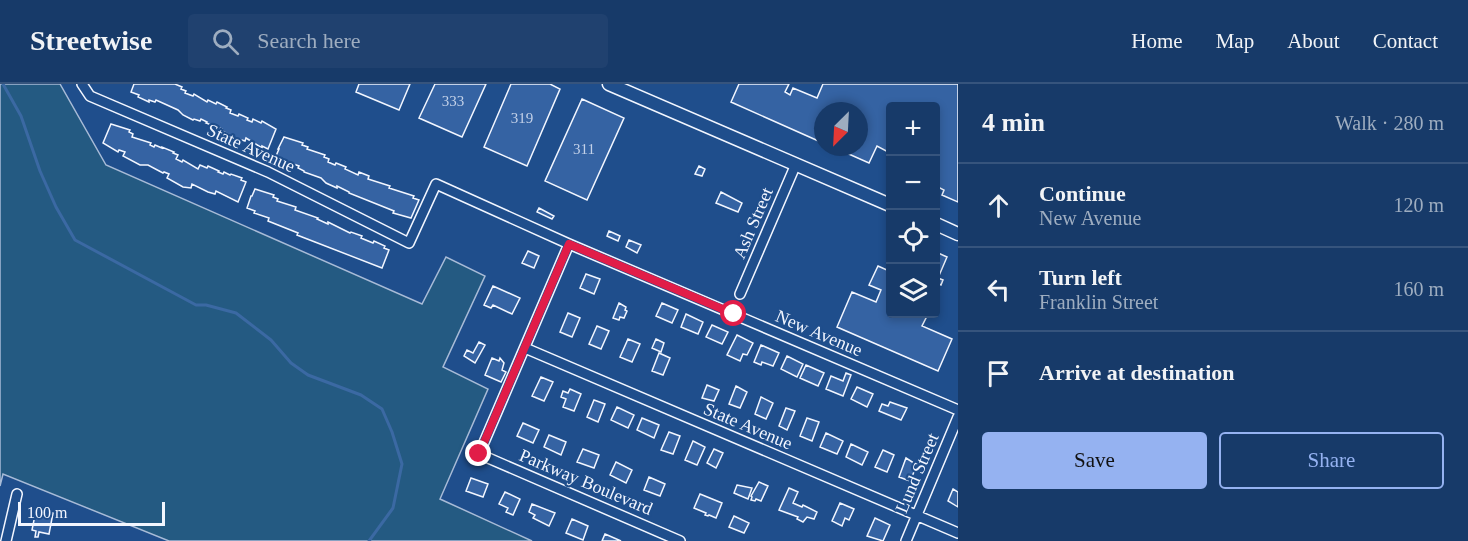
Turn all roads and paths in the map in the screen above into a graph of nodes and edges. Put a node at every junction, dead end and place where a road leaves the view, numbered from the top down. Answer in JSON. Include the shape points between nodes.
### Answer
{"nodes":[{"id":1,"x":82,"y":84,"type":"edge"},
{"id":2,"x":609,"y":84,"type":"edge"},
{"id":3,"x":796,"y":164,"type":"junction"},
{"id":4,"x":436,"y":184,"type":"joint"},
{"id":5,"x":886,"y":203,"type":"edge"},
{"id":6,"x":940,"y":226,"type":"edge"},
{"id":7,"x":958,"y":234,"type":"edge"},
{"id":8,"x":569,"y":244,"type":"junction"},
{"id":9,"x":740,"y":294,"type":"dead end"},
{"id":10,"x":525,"y":348,"type":"junction"},
{"id":11,"x":958,"y":410,"type":"edge"},
{"id":12,"x":958,"y":417,"type":"edge"},
{"id":13,"x":17,"y":494,"type":"dead end"},
{"id":14,"x":917,"y":516,"type":"junction"},
{"id":15,"x":958,"y":533,"type":"edge"},
{"id":16,"x":6,"y":541,"type":"edge"},
{"id":17,"x":681,"y":541,"type":"edge"},
{"id":18,"x":906,"y":541,"type":"edge"}],
"edges":[{"from":1,"to":4,"type":"street","name":"State Avenue","via":[[90,96],[268,172],[409,243]]},
{"from":2,"to":3,"type":"street"},
{"from":3,"to":5,"type":"street"},
{"from":3,"to":9,"type":"street","name":"Ash Street"},
{"from":4,"to":8,"type":"street","name":"New Avenue"},
{"from":6,"to":7,"type":"street"},
{"from":8,"to":10,"type":"street"},
{"from":8,"to":11,"type":"street","name":"New Avenue"},
{"from":10,"to":14,"type":"street","name":"State Avenue"},
{"from":10,"to":17,"type":"street","name":"Parkway Boulevard","via":[[479,454]]},
{"from":12,"to":14,"type":"street","name":"Lund Street"},
{"from":13,"to":16,"type":"street"},
{"from":14,"to":15,"type":"street","name":"State Avenue"},
{"from":14,"to":18,"type":"street","name":"Lund Street"}]}
